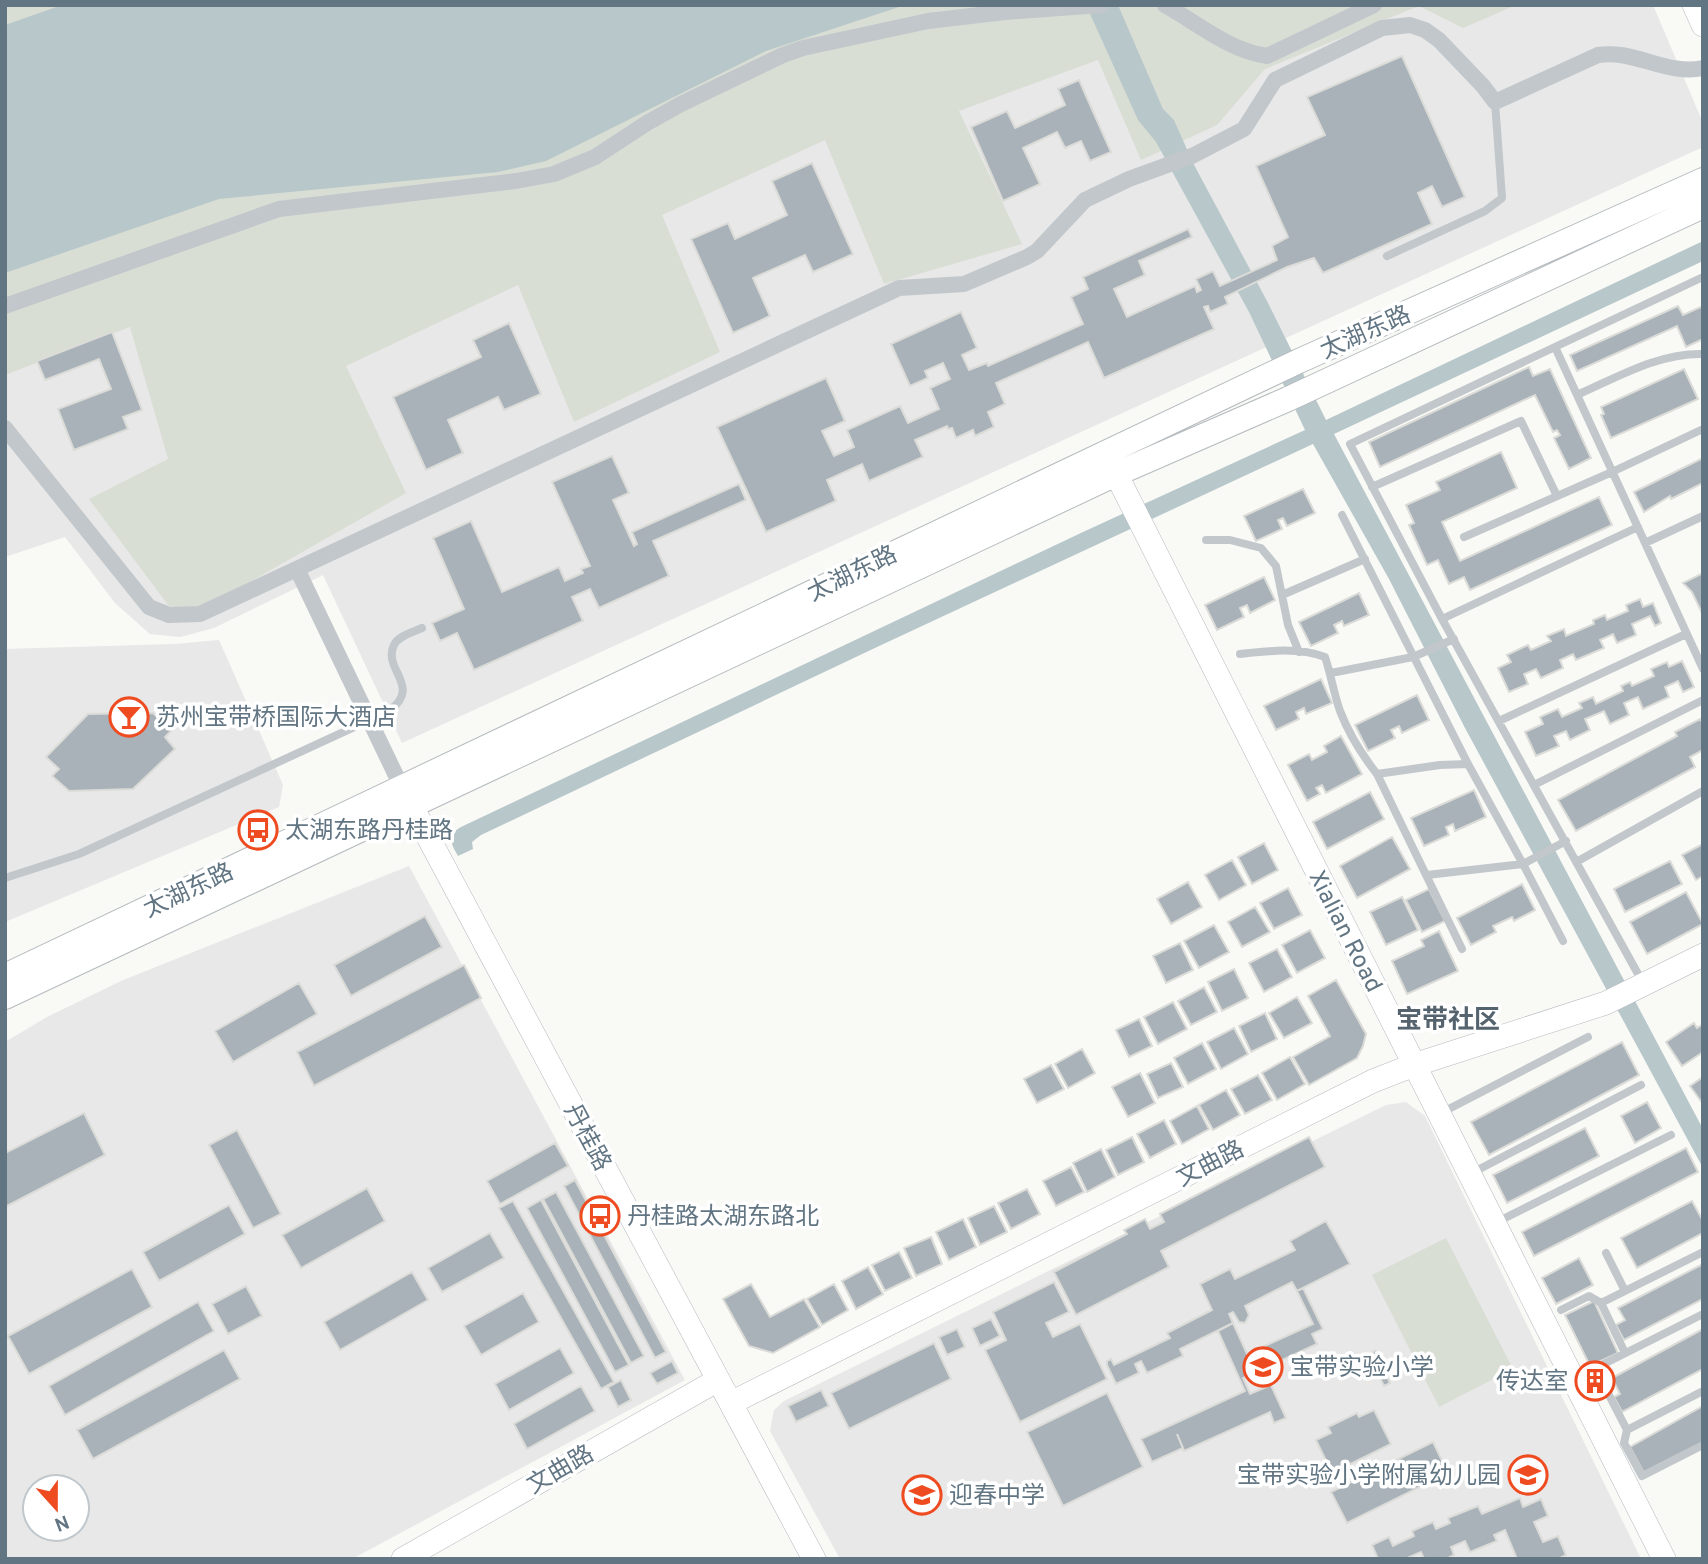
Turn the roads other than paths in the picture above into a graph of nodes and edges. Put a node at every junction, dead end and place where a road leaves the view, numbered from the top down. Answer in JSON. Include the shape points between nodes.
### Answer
{"nodes":[{"id":1,"x":1101,"y":5,"type":"edge"},
{"id":2,"x":1165,"y":5,"type":"edge"},
{"id":3,"x":1374,"y":5,"type":"edge"},
{"id":4,"x":1694,"y":5,"type":"edge"},
{"id":5,"x":1703,"y":25,"type":"edge"},
{"id":6,"x":1703,"y":68,"type":"edge"},
{"id":7,"x":1494,"y":102,"type":"junction"},
{"id":8,"x":1703,"y":180,"type":"edge"},
{"id":9,"x":1703,"y":206,"type":"edge"},
{"id":10,"x":1387,"y":256,"type":"dead end"},
{"id":11,"x":1703,"y":277,"type":"edge"},
{"id":12,"x":5,"y":306,"type":"edge"},
{"id":13,"x":1555,"y":347,"type":"junction"},
{"id":14,"x":1703,"y":355,"type":"edge"},
{"id":15,"x":1577,"y":395,"type":"junction"},
{"id":16,"x":5,"y":428,"type":"edge"},
{"id":17,"x":1703,"y":429,"type":"edge"},
{"id":18,"x":1111,"y":463,"type":"junction"},
{"id":19,"x":1612,"y":472,"type":"junction"},
{"id":20,"x":1373,"y":487,"type":"junction"},
{"id":21,"x":1557,"y":496,"type":"junction"},
{"id":22,"x":1342,"y":515,"type":"dead end"},
{"id":23,"x":1703,"y":516,"type":"edge"},
{"id":24,"x":1638,"y":527,"type":"junction"},
{"id":25,"x":1464,"y":537,"type":"dead end"},
{"id":26,"x":1206,"y":540,"type":"dead end"},
{"id":27,"x":1645,"y":543,"type":"junction"},
{"id":28,"x":1365,"y":559,"type":"junction"},
{"id":29,"x":297,"y":569,"type":"junction"},
{"id":30,"x":1282,"y":595,"type":"junction"},
{"id":31,"x":1442,"y":619,"type":"junction"},
{"id":32,"x":422,"y":628,"type":"dead end"},
{"id":33,"x":1686,"y":634,"type":"junction"},
{"id":34,"x":1450,"y":641,"type":"junction"},
{"id":35,"x":1299,"y":652,"type":"junction"},
{"id":36,"x":1240,"y":654,"type":"dead end"},
{"id":37,"x":1413,"y":657,"type":"junction"},
{"id":38,"x":1703,"y":669,"type":"edge"},
{"id":39,"x":1331,"y":673,"type":"junction"},
{"id":40,"x":1703,"y":699,"type":"edge"},
{"id":41,"x":370,"y":719,"type":"junction"},
{"id":42,"x":1499,"y":721,"type":"junction"},
{"id":43,"x":1468,"y":764,"type":"junction"},
{"id":44,"x":1377,"y":774,"type":"junction"},
{"id":45,"x":1534,"y":785,"type":"junction"},
{"id":46,"x":1703,"y":791,"type":"edge"},
{"id":47,"x":406,"y":797,"type":"junction"},
{"id":48,"x":1566,"y":841,"type":"junction"},
{"id":49,"x":1578,"y":861,"type":"junction"},
{"id":50,"x":1523,"y":864,"type":"junction"},
{"id":51,"x":1427,"y":875,"type":"junction"},
{"id":52,"x":5,"y":878,"type":"edge"},
{"id":53,"x":1563,"y":940,"type":"dead end"},
{"id":54,"x":1462,"y":949,"type":"dead end"},
{"id":55,"x":1703,"y":955,"type":"edge"},
{"id":56,"x":40,"y":969,"type":"junction"},
{"id":57,"x":5,"y":970,"type":"edge"},
{"id":58,"x":5,"y":976,"type":"edge"},
{"id":59,"x":1641,"y":987,"type":"junction"},
{"id":60,"x":5,"y":997,"type":"edge"},
{"id":61,"x":5,"y":1010,"type":"edge"},
{"id":62,"x":1588,"y":1037,"type":"dead end"},
{"id":63,"x":1414,"y":1065,"type":"junction"},
{"id":64,"x":1641,"y":1084,"type":"dead end"},
{"id":65,"x":1439,"y":1114,"type":"junction"},
{"id":66,"x":1671,"y":1135,"type":"dead end"},
{"id":67,"x":1469,"y":1174,"type":"junction"},
{"id":68,"x":1494,"y":1223,"type":"junction"},
{"id":69,"x":1703,"y":1252,"type":"edge"},
{"id":70,"x":1606,"y":1253,"type":"dead end"},
{"id":71,"x":1625,"y":1291,"type":"junction"},
{"id":72,"x":1601,"y":1304,"type":"junction"},
{"id":73,"x":1562,"y":1310,"type":"dead end"},
{"id":74,"x":1703,"y":1314,"type":"edge"},
{"id":75,"x":1625,"y":1353,"type":"junction"},
{"id":76,"x":1595,"y":1368,"type":"junction"},
{"id":77,"x":1573,"y":1379,"type":"junction"},
{"id":78,"x":718,"y":1380,"type":"junction"},
{"id":79,"x":1703,"y":1391,"type":"edge"},
{"id":80,"x":731,"y":1403,"type":"junction"},
{"id":81,"x":1627,"y":1430,"type":"junction"},
{"id":82,"x":1703,"y":1445,"type":"edge"},
{"id":83,"x":403,"y":1559,"type":"edge"},
{"id":84,"x":814,"y":1559,"type":"edge"},
{"id":85,"x":1664,"y":1559,"type":"edge"}],
"edges":[{"from":1,"to":12,"type":"street","via":[[928,21],[803,48],[681,104],[595,157],[554,174],[279,209]]},
{"from":2,"to":3,"type":"street","via":[[1224,41],[1267,56]]},
{"from":4,"to":5,"type":"street"},
{"from":6,"to":7,"type":"street","via":[[1692,70],[1612,52]]},
{"from":7,"to":10,"type":"lane","via":[[1502,198],[1495,206]]},
{"from":7,"to":29,"type":"street","via":[[1439,40],[1410,25],[1390,26],[1275,80],[1244,129],[1085,200],[1027,257],[964,284],[900,288]]},
{"from":8,"to":18,"type":"main road","name":"太湖东路","via":[[1299,361]]},
{"from":9,"to":18,"type":"main road","name":"太湖东路","via":[[1287,399]]},
{"from":11,"to":13,"type":"lane"},
{"from":13,"to":15,"type":"lane"},
{"from":13,"to":20,"type":"lane","via":[[1350,444]]},
{"from":14,"to":15,"type":"lane","via":[[1662,358]]},
{"from":15,"to":19,"type":"lane"},
{"from":16,"to":29,"type":"street","via":[[149,607],[159,612],[200,614]]},
{"from":17,"to":19,"type":"lane"},
{"from":18,"to":47,"type":"main road","name":"太湖东路"},
{"from":18,"to":63,"type":"street","name":"Xialian Road"},
{"from":19,"to":21,"type":"lane"},
{"from":19,"to":24,"type":"lane"},
{"from":20,"to":21,"type":"lane","via":[[1521,421]]},
{"from":20,"to":31,"type":"lane"},
{"from":21,"to":25,"type":"lane"},
{"from":22,"to":28,"type":"lane"},
{"from":23,"to":27,"type":"lane"},
{"from":24,"to":27,"type":"lane"},
{"from":24,"to":31,"type":"lane"},
{"from":26,"to":30,"type":"lane","via":[[1261,548],[1276,566]]},
{"from":27,"to":33,"type":"lane"},
{"from":28,"to":30,"type":"lane"},
{"from":28,"to":37,"type":"lane"},
{"from":29,"to":41,"type":"street"},
{"from":30,"to":35,"type":"lane"},
{"from":31,"to":34,"type":"lane"},
{"from":32,"to":41,"type":"lane","via":[[394,645],[402,698]]},
{"from":33,"to":38,"type":"lane"},
{"from":33,"to":42,"type":"lane"},
{"from":34,"to":37,"type":"lane"},
{"from":34,"to":42,"type":"lane"},
{"from":35,"to":36,"type":"lane"},
{"from":35,"to":39,"type":"lane","via":[[1325,657]]},
{"from":37,"to":39,"type":"lane"},
{"from":37,"to":43,"type":"lane"},
{"from":39,"to":44,"type":"lane","via":[[1340,710],[1359,752]]},
{"from":40,"to":45,"type":"lane"},
{"from":41,"to":47,"type":"street"},
{"from":41,"to":52,"type":"lane","via":[[79,854]]},
{"from":42,"to":45,"type":"lane"},
{"from":43,"to":44,"type":"lane"},
{"from":43,"to":50,"type":"lane"},
{"from":44,"to":51,"type":"lane"},
{"from":45,"to":48,"type":"lane"},
{"from":46,"to":49,"type":"lane"},
{"from":47,"to":56,"type":"main road","name":"太湖东路"},
{"from":47,"to":78,"type":"street","name":"丹桂路"},
{"from":48,"to":49,"type":"lane"},
{"from":48,"to":50,"type":"lane"},
{"from":49,"to":59,"type":"lane"},
{"from":50,"to":51,"type":"lane"},
{"from":50,"to":53,"type":"lane"},
{"from":51,"to":54,"type":"lane"},
{"from":55,"to":59,"type":"street","name":"文曲路"},
{"from":56,"to":57,"type":"street"},
{"from":56,"to":58,"type":"main road","name":"太湖东路"},
{"from":56,"to":60,"type":"main road","name":"太湖东路"},
{"from":56,"to":61,"type":"street"},
{"from":59,"to":63,"type":"street","name":"文曲路","via":[[1606,1003]]},
{"from":62,"to":65,"type":"lane"},
{"from":63,"to":65,"type":"street","name":"Xialian Road"},
{"from":63,"to":80,"type":"street","name":"文曲路","via":[[1373,1081]]},
{"from":64,"to":67,"type":"lane"},
{"from":65,"to":67,"type":"street","name":"Xialian Road"},
{"from":66,"to":68,"type":"lane"},
{"from":67,"to":68,"type":"street","name":"Xialian Road"},
{"from":68,"to":77,"type":"street","name":"Xialian Road"},
{"from":69,"to":71,"type":"lane"},
{"from":70,"to":71,"type":"lane"},
{"from":71,"to":72,"type":"lane"},
{"from":72,"to":73,"type":"lane","via":[[1589,1296]]},
{"from":72,"to":75,"type":"lane"},
{"from":74,"to":75,"type":"lane"},
{"from":75,"to":76,"type":"lane"},
{"from":76,"to":77,"type":"lane"},
{"from":76,"to":81,"type":"lane"},
{"from":77,"to":85,"type":"street","name":"Xialian Road"},
{"from":78,"to":80,"type":"street","name":"丹桂路"},
{"from":78,"to":83,"type":"street","name":"文曲路"},
{"from":79,"to":81,"type":"lane"},
{"from":80,"to":84,"type":"street","name":"丹桂路"},
{"from":81,"to":82,"type":"lane","via":[[1624,1443],[1642,1476]]}]}
